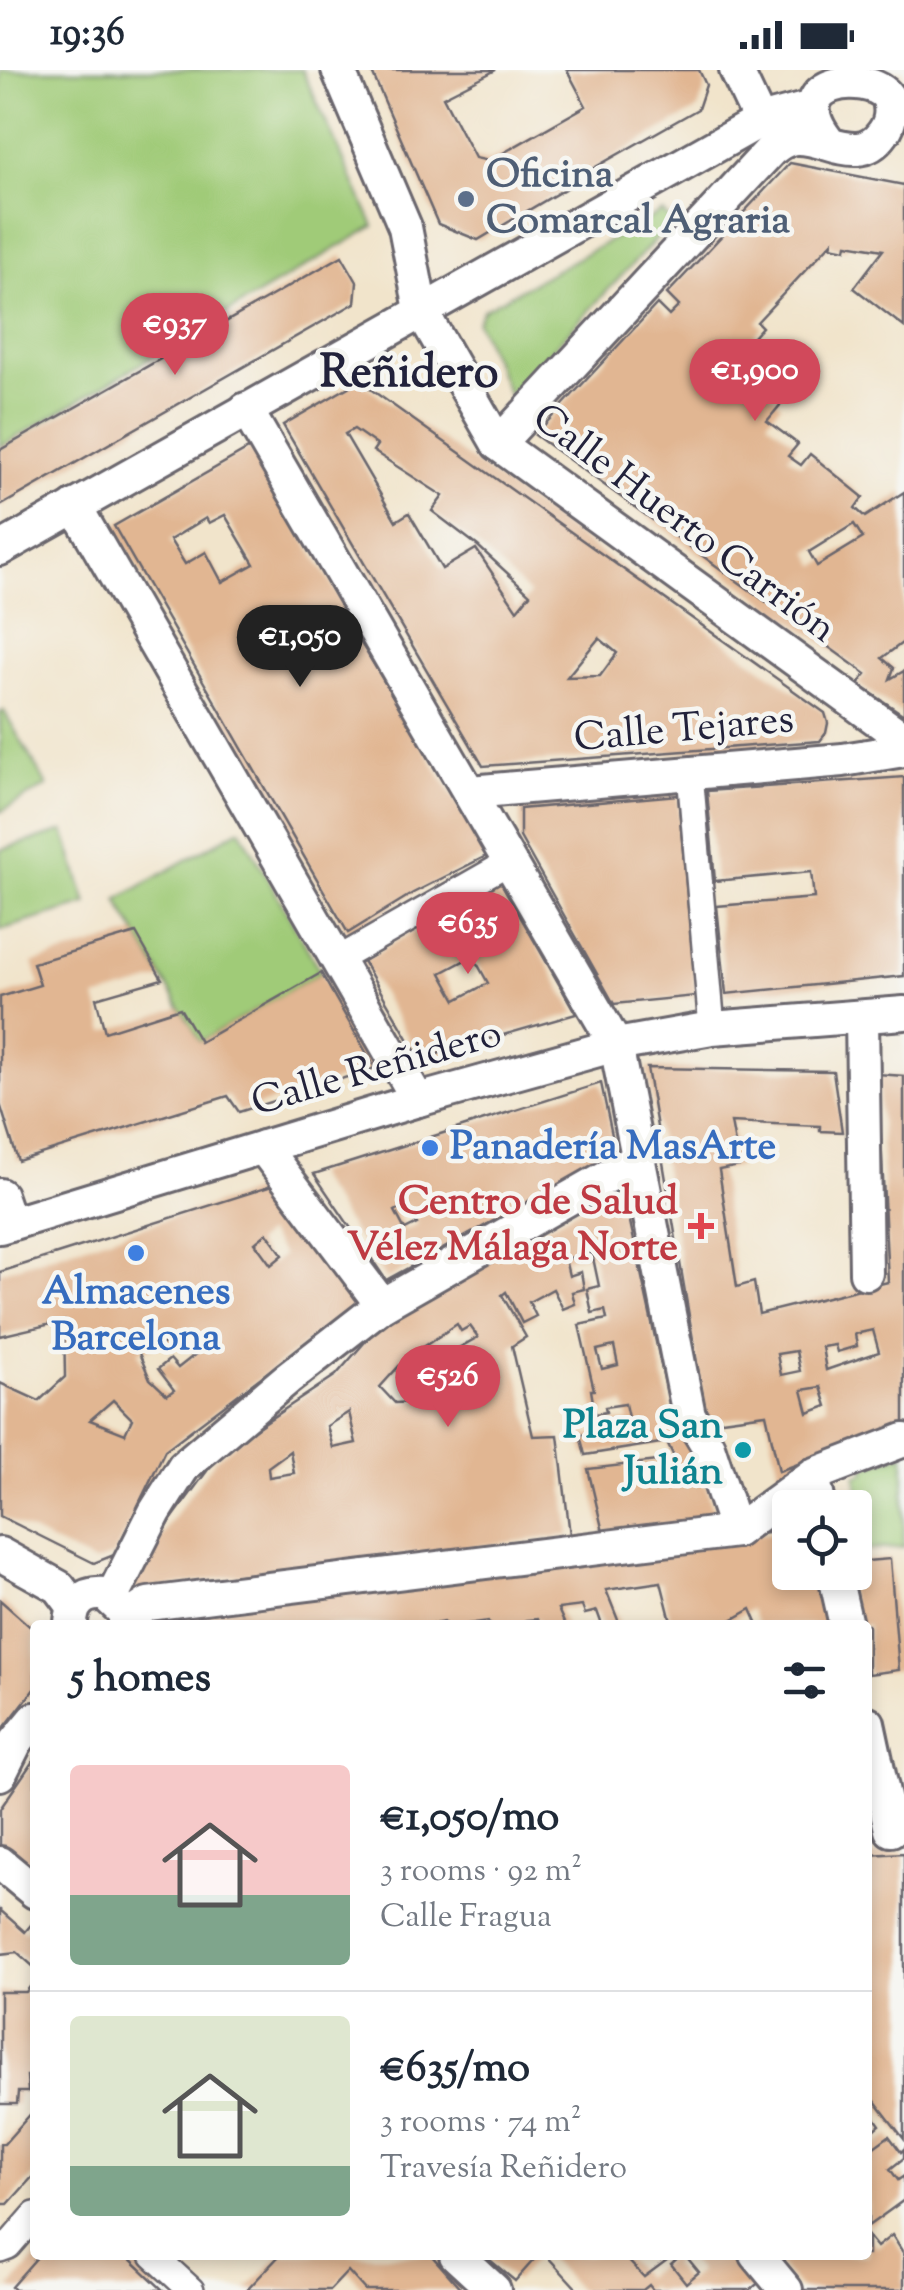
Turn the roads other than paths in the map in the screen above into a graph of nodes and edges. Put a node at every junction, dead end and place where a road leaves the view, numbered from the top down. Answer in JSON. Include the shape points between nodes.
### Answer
{"nodes":[{"id":1,"x":338,"y":70,"type":"edge"},
{"id":2,"x":736,"y":70,"type":"edge"},
{"id":3,"x":866,"y":72,"type":"edge"},
{"id":4,"x":812,"y":107,"type":"junction"},
{"id":5,"x":760,"y":121,"type":"junction"},
{"id":6,"x":830,"y":144,"type":"junction"},
{"id":7,"x":892,"y":147,"type":"edge"},
{"id":8,"x":422,"y":310,"type":"junction"},
{"id":9,"x":246,"y":409,"type":"junction"},
{"id":10,"x":498,"y":444,"type":"junction"},
{"id":11,"x":75,"y":506,"type":"junction"},
{"id":12,"x":0,"y":549,"type":"edge"},
{"id":13,"x":904,"y":740,"type":"edge"},
{"id":14,"x":904,"y":750,"type":"edge"},
{"id":15,"x":690,"y":773,"type":"junction"},
{"id":16,"x":470,"y":792,"type":"junction"},
{"id":17,"x":509,"y":862,"type":"junction"},
{"id":18,"x":337,"y":960,"type":"junction"},
{"id":19,"x":904,"y":1013,"type":"edge"},
{"id":20,"x":862,"y":1018,"type":"junction"},
{"id":21,"x":712,"y":1028,"type":"junction"},
{"id":22,"x":616,"y":1045,"type":"junction"},
{"id":23,"x":418,"y":1100,"type":"junction"},
{"id":24,"x":263,"y":1147,"type":"junction"},
{"id":25,"x":638,"y":1159,"type":"junction"},
{"id":26,"x":3,"y":1215,"type":"edge"},
{"id":27,"x":866,"y":1273,"type":"dead end"},
{"id":28,"x":382,"y":1305,"type":"junction"},
{"id":29,"x":904,"y":1440,"type":"edge"},
{"id":30,"x":813,"y":1475,"type":"junction"},
{"id":31,"x":816,"y":1490,"type":"edge"},
{"id":32,"x":736,"y":1531,"type":"junction"},
{"id":33,"x":0,"y":1554,"type":"edge"},
{"id":34,"x":838,"y":1590,"type":"edge"},
{"id":35,"x":120,"y":1614,"type":"edge"},
{"id":36,"x":73,"y":1616,"type":"edge"},
{"id":37,"x":845,"y":1620,"type":"edge"},
{"id":38,"x":30,"y":1725,"type":"edge"},
{"id":39,"x":872,"y":1745,"type":"edge"},
{"id":40,"x":0,"y":1774,"type":"edge"},
{"id":41,"x":888,"y":1831,"type":"edge"},
{"id":42,"x":0,"y":1864,"type":"edge"},
{"id":43,"x":30,"y":1888,"type":"edge"},
{"id":44,"x":30,"y":2221,"type":"edge"},
{"id":45,"x":0,"y":2249,"type":"edge"},
{"id":46,"x":159,"y":2260,"type":"edge"},
{"id":47,"x":461,"y":2260,"type":"edge"},
{"id":48,"x":760,"y":2260,"type":"edge"},
{"id":49,"x":192,"y":2290,"type":"edge"},
{"id":50,"x":494,"y":2290,"type":"edge"},
{"id":51,"x":786,"y":2290,"type":"edge"}],
"edges":[{"from":1,"to":8,"type":"street","name":"Calle Huerto Carrión","via":[[404,227]]},
{"from":2,"to":5,"type":"street"},
{"from":3,"to":4,"type":"street","via":[[822,84]]},
{"from":3,"to":7,"type":"street","via":[[887,95]]},
{"from":4,"to":5,"type":"street"},
{"from":4,"to":6,"type":"street"},
{"from":5,"to":8,"type":"street"},
{"from":6,"to":7,"type":"street","via":[[846,150]]},
{"from":6,"to":10,"type":"street","via":[[798,138],[771,150]]},
{"from":8,"to":9,"type":"street"},
{"from":8,"to":10,"type":"street","name":"Calle Huerto Carrión"},
{"from":9,"to":11,"type":"street"},
{"from":9,"to":16,"type":"street"},
{"from":10,"to":13,"type":"street","name":"Calle Huerto Carrión"},
{"from":11,"to":12,"type":"street"},
{"from":11,"to":18,"type":"street"},
{"from":14,"to":15,"type":"street","name":"Calle Tejares"},
{"from":15,"to":16,"type":"street","name":"Calle Tejares"},
{"from":15,"to":21,"type":"street"},
{"from":16,"to":17,"type":"street"},
{"from":17,"to":18,"type":"street"},
{"from":17,"to":22,"type":"street"},
{"from":18,"to":23,"type":"street"},
{"from":19,"to":20,"type":"street","name":"Calle Reñidero"},
{"from":20,"to":21,"type":"street","name":"Calle Reñidero"},
{"from":20,"to":27,"type":"street"},
{"from":21,"to":22,"type":"street","name":"Calle Reñidero"},
{"from":22,"to":23,"type":"street","name":"Calle Reñidero"},
{"from":22,"to":25,"type":"street"},
{"from":23,"to":24,"type":"street","name":"Calle Reñidero"},
{"from":24,"to":26,"type":"street","name":"Calle Reñidero"},
{"from":24,"to":28,"type":"street"},
{"from":25,"to":28,"type":"street"},
{"from":25,"to":32,"type":"street","via":[[689,1416],[708,1446]]},
{"from":28,"to":35,"type":"street","via":[[184,1466],[155,1512]]},
{"from":29,"to":30,"type":"street"},
{"from":30,"to":31,"type":"street"},
{"from":30,"to":32,"type":"street"},
{"from":32,"to":35,"type":"street","via":[[148,1604]]},
{"from":33,"to":36,"type":"street","via":[[59,1587]]},
{"from":34,"to":37,"type":"street"},
{"from":35,"to":36,"type":"street","via":[[105,1594],[87,1595]]},
{"from":38,"to":40,"type":"street"},
{"from":39,"to":41,"type":"street"},
{"from":42,"to":43,"type":"street"},
{"from":44,"to":45,"type":"street"},
{"from":46,"to":49,"type":"street"},
{"from":47,"to":50,"type":"street"},
{"from":48,"to":51,"type":"street"}]}
